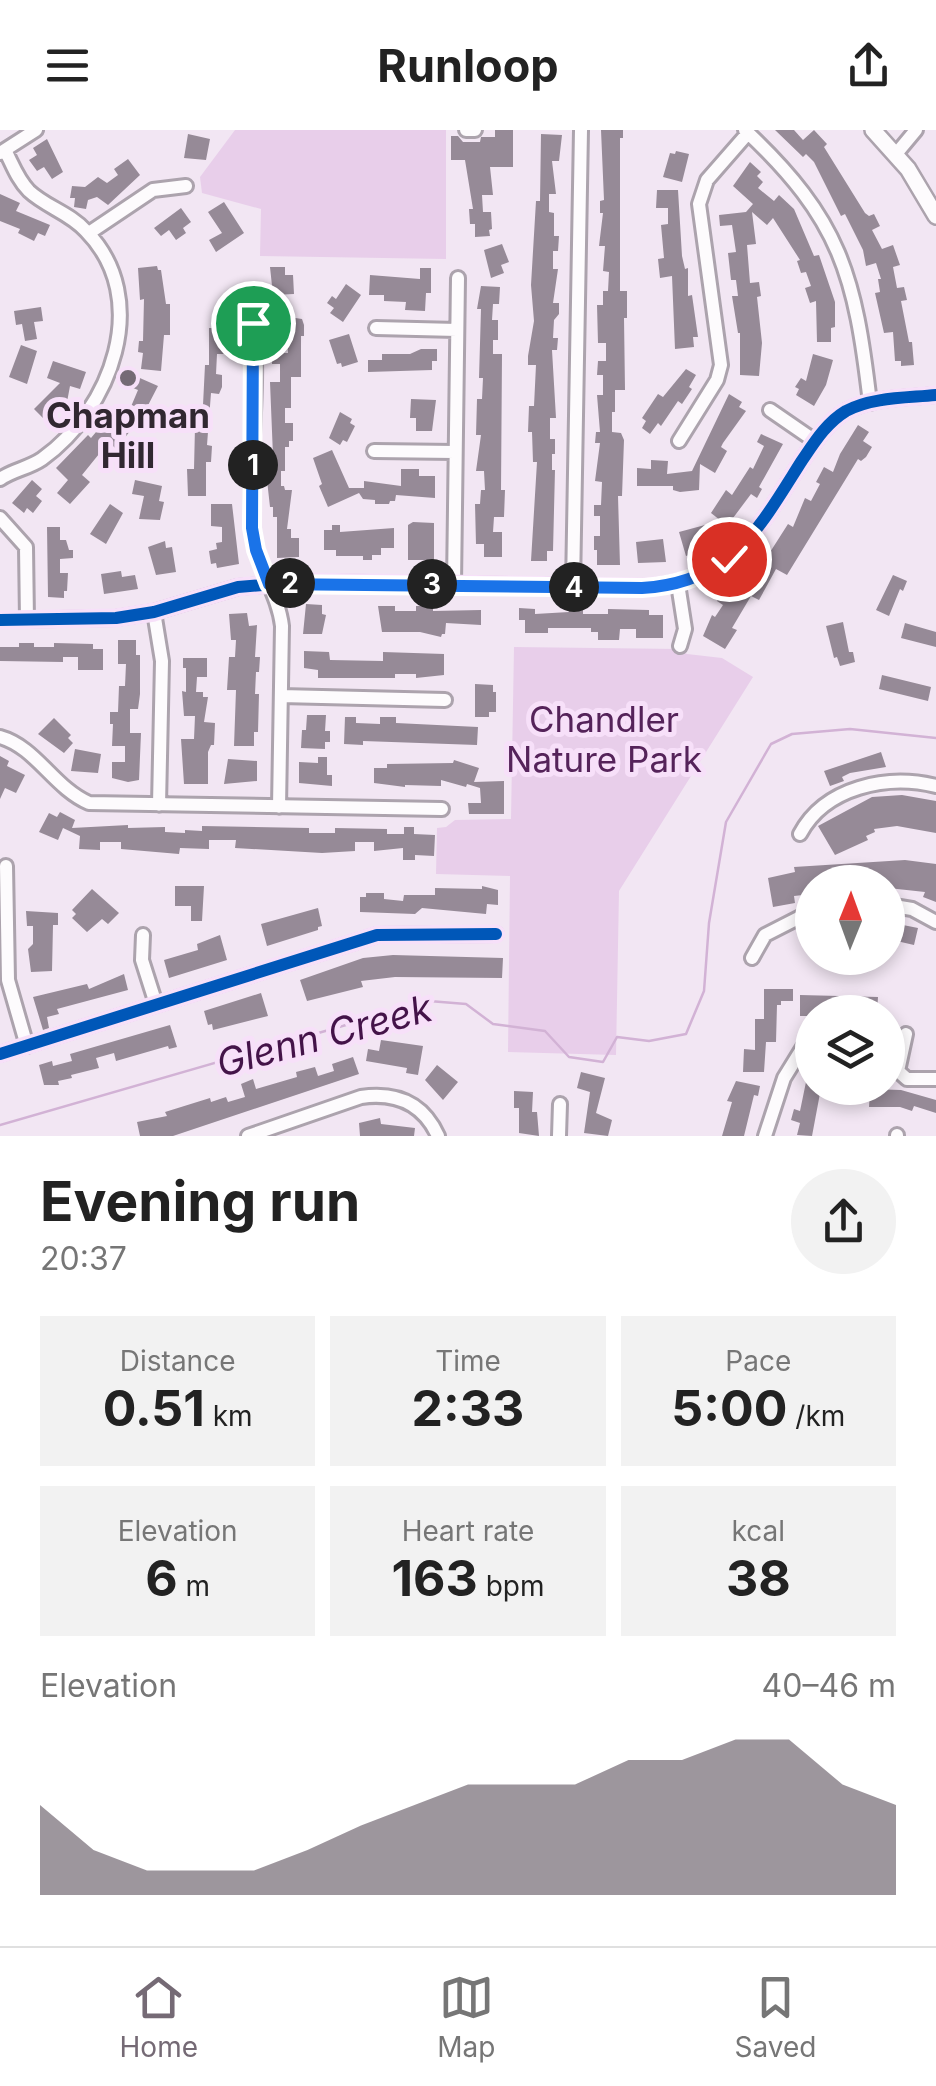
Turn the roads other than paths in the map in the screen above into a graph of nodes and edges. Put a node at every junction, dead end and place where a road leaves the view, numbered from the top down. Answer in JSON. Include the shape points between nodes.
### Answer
{"nodes":[{"id":1,"x":36,"y":130,"type":"edge"},
{"id":2,"x":466,"y":130,"type":"edge"},
{"id":3,"x":474,"y":130,"type":"edge"},
{"id":4,"x":582,"y":130,"type":"edge"},
{"id":5,"x":873,"y":130,"type":"edge"},
{"id":6,"x":928,"y":130,"type":"edge"},
{"id":7,"x":746,"y":132,"type":"edge"},
{"id":8,"x":913,"y":134,"type":"edge"},
{"id":9,"x":3,"y":152,"type":"edge"},
{"id":10,"x":896,"y":154,"type":"junction"},
{"id":11,"x":186,"y":186,"type":"dead end"},
{"id":12,"x":936,"y":216,"type":"edge"},
{"id":13,"x":88,"y":232,"type":"junction"},
{"id":14,"x":458,"y":278,"type":"dead end"},
{"id":15,"x":253,"y":323,"type":"dead end"},
{"id":16,"x":376,"y":328,"type":"dead end"},
{"id":17,"x":457,"y":330,"type":"junction"},
{"id":18,"x":936,"y":394,"type":"edge"},
{"id":19,"x":870,"y":403,"type":"junction"},
{"id":20,"x":770,"y":410,"type":"dead end"},
{"id":21,"x":679,"y":441,"type":"dead end"},
{"id":22,"x":815,"y":441,"type":"junction"},
{"id":23,"x":374,"y":450,"type":"dead end"},
{"id":24,"x":456,"y":452,"type":"junction"},
{"id":25,"x":0,"y":479,"type":"edge"},
{"id":26,"x":0,"y":518,"type":"edge"},
{"id":27,"x":269,"y":584,"type":"junction"},
{"id":28,"x":454,"y":584,"type":"junction"},
{"id":29,"x":678,"y":584,"type":"junction"},
{"id":30,"x":573,"y":587,"type":"junction"},
{"id":31,"x":154,"y":612,"type":"junction"},
{"id":32,"x":0,"y":620,"type":"edge"},
{"id":33,"x":27,"y":620,"type":"junction"},
{"id":34,"x":680,"y":646,"type":"dead end"},
{"id":35,"x":281,"y":696,"type":"junction"},
{"id":36,"x":445,"y":700,"type":"dead end"},
{"id":37,"x":0,"y":737,"type":"edge"},
{"id":38,"x":936,"y":786,"type":"edge"},
{"id":39,"x":159,"y":805,"type":"junction"},
{"id":40,"x":280,"y":807,"type":"junction"},
{"id":41,"x":442,"y":809,"type":"dead end"},
{"id":42,"x":800,"y":834,"type":"dead end"},
{"id":43,"x":6,"y":866,"type":"dead end"},
{"id":44,"x":905,"y":908,"type":"edge"},
{"id":45,"x":795,"y":920,"type":"edge"},
{"id":46,"x":936,"y":922,"type":"edge"},
{"id":47,"x":496,"y":934,"type":"dead end"},
{"id":48,"x":144,"y":935,"type":"dead end"},
{"id":49,"x":752,"y":958,"type":"dead end"},
{"id":50,"x":156,"y":1004,"type":"junction"},
{"id":51,"x":906,"y":1034,"type":"dead end"},
{"id":52,"x":27,"y":1046,"type":"junction"},
{"id":53,"x":0,"y":1054,"type":"edge"},
{"id":54,"x":795,"y":1060,"type":"edge"},
{"id":55,"x":936,"y":1079,"type":"edge"},
{"id":56,"x":560,"y":1104,"type":"dead end"},
{"id":57,"x":291,"y":1129,"type":"edge"},
{"id":58,"x":248,"y":1136,"type":"edge"},
{"id":59,"x":438,"y":1136,"type":"edge"},
{"id":60,"x":559,"y":1136,"type":"edge"},
{"id":61,"x":765,"y":1136,"type":"edge"}],
"edges":[{"from":1,"to":9,"type":"street"},
{"from":2,"to":3,"type":"street"},
{"from":4,"to":30,"type":"street"},
{"from":5,"to":10,"type":"main road"},
{"from":6,"to":8,"type":"street"},
{"from":7,"to":19,"type":"street","via":[[804,193],[839,252],[861,323]]},
{"from":7,"to":21,"type":"street","via":[[700,193],[721,365]]},
{"from":8,"to":10,"type":"street"},
{"from":9,"to":13,"type":"street","via":[[27,189]]},
{"from":10,"to":12,"type":"main road"},
{"from":11,"to":13,"type":"street","via":[[153,190]]},
{"from":13,"to":25,"type":"street","via":[[118,295],[120,332],[111,369],[57,446]]},
{"from":14,"to":17,"type":"street"},
{"from":15,"to":27,"type":"street","via":[[252,528]]},
{"from":16,"to":17,"type":"street"},
{"from":17,"to":24,"type":"street"},
{"from":18,"to":19,"type":"street"},
{"from":19,"to":22,"type":"street","via":[[843,413]]},
{"from":20,"to":22,"type":"street"},
{"from":22,"to":29,"type":"street","via":[[756,533],[710,572]]},
{"from":23,"to":24,"type":"street"},
{"from":24,"to":28,"type":"street"},
{"from":26,"to":33,"type":"street","via":[[26,546]]},
{"from":27,"to":28,"type":"street"},
{"from":27,"to":31,"type":"street"},
{"from":27,"to":35,"type":"street","via":[[282,626]]},
{"from":28,"to":30,"type":"street"},
{"from":29,"to":30,"type":"street"},
{"from":29,"to":34,"type":"street","via":[[686,630]]},
{"from":31,"to":33,"type":"street"},
{"from":31,"to":39,"type":"street","via":[[162,661]]},
{"from":32,"to":33,"type":"street"},
{"from":35,"to":36,"type":"street"},
{"from":35,"to":40,"type":"street"},
{"from":37,"to":39,"type":"street","via":[[75,797]]},
{"from":38,"to":42,"type":"street","via":[[903,780],[866,785],[810,816]]},
{"from":39,"to":40,"type":"street"},
{"from":40,"to":41,"type":"street"},
{"from":43,"to":52,"type":"street","via":[[8,980]]},
{"from":44,"to":46,"type":"street"},
{"from":45,"to":49,"type":"street","via":[[765,935]]},
{"from":47,"to":50,"type":"street","via":[[377,935]]},
{"from":48,"to":50,"type":"street","via":[[142,960]]},
{"from":50,"to":52,"type":"street"},
{"from":51,"to":55,"type":"street","via":[[898,1071],[907,1079]]},
{"from":52,"to":53,"type":"street"},
{"from":54,"to":61,"type":"street"},
{"from":56,"to":60,"type":"street"},
{"from":57,"to":58,"type":"street"},
{"from":57,"to":59,"type":"street","via":[[361,1097],[392,1095],[418,1109]]}]}
